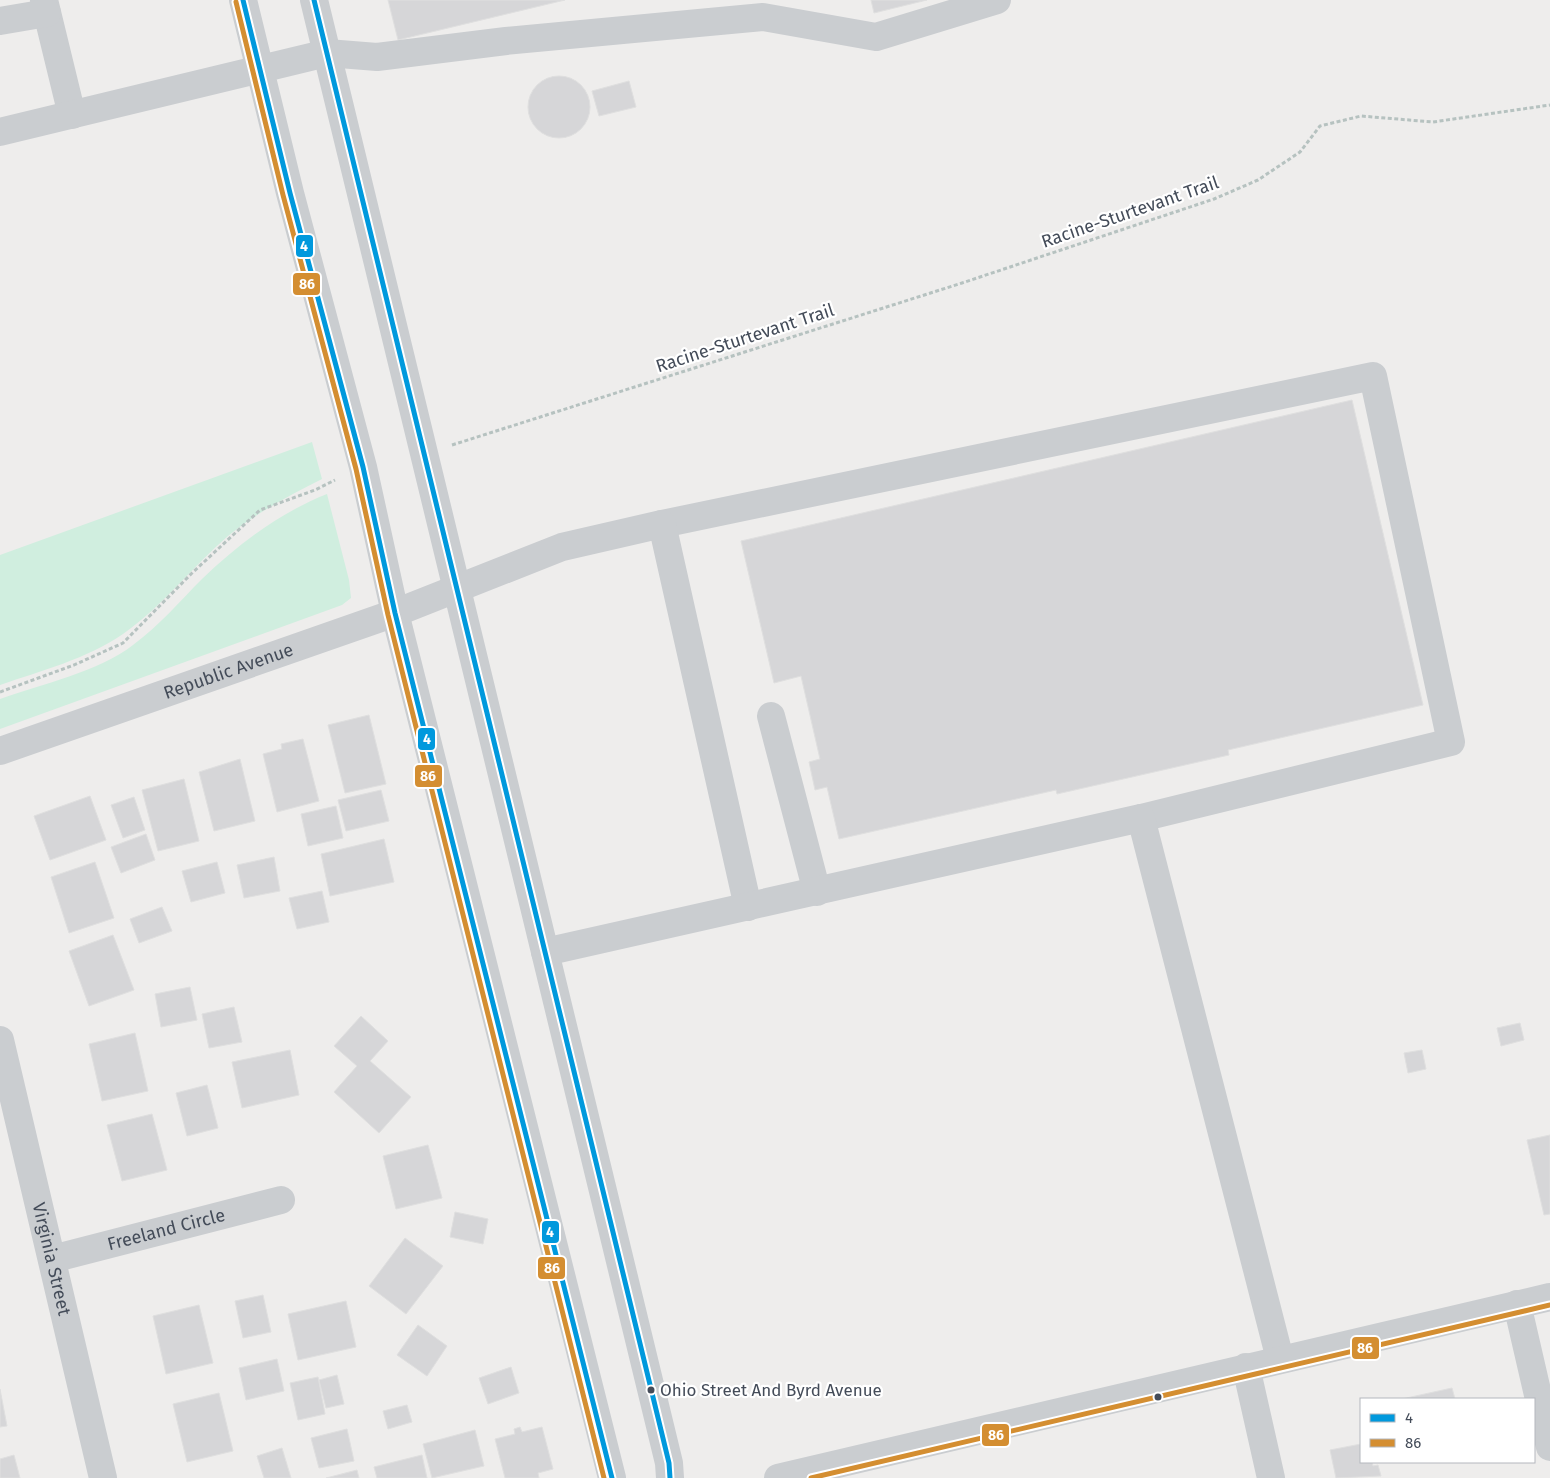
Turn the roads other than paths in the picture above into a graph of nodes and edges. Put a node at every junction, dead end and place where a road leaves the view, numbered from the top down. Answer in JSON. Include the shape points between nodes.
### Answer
{"nodes":[{"id":1,"x":243,"y":0,"type":"edge"},
{"id":2,"x":314,"y":0,"type":"edge"},
{"id":3,"x":997,"y":0,"type":"edge"},
{"id":4,"x":46,"y":6,"type":"edge"},
{"id":5,"x":0,"y":22,"type":"edge"},
{"id":6,"x":327,"y":53,"type":"junction"},
{"id":7,"x":260,"y":68,"type":"junction"},
{"id":8,"x":72,"y":115,"type":"junction"},
{"id":9,"x":0,"y":132,"type":"edge"},
{"id":10,"x":662,"y":524,"type":"junction"},
{"id":11,"x":457,"y":587,"type":"junction"},
{"id":12,"x":395,"y":613,"type":"junction"},
{"id":13,"x":771,"y":716,"type":"dead end"},
{"id":14,"x":0,"y":751,"type":"edge"},
{"id":15,"x":1141,"y":818,"type":"junction"},
{"id":16,"x":817,"y":892,"type":"junction"},
{"id":17,"x":748,"y":907,"type":"junction"},
{"id":18,"x":545,"y":952,"type":"junction"},
{"id":19,"x":0,"y":1040,"type":"edge"},
{"id":20,"x":281,"y":1200,"type":"dead end"},
{"id":21,"x":52,"y":1259,"type":"junction"},
{"id":22,"x":1550,"y":1296,"type":"edge"},
{"id":23,"x":1517,"y":1304,"type":"junction"},
{"id":24,"x":1280,"y":1359,"type":"junction"},
{"id":25,"x":1246,"y":1367,"type":"junction"},
{"id":26,"x":1550,"y":1447,"type":"edge"},
{"id":27,"x":103,"y":1478,"type":"edge"},
{"id":28,"x":612,"y":1478,"type":"edge"},
{"id":29,"x":670,"y":1478,"type":"edge"},
{"id":30,"x":778,"y":1478,"type":"edge"},
{"id":31,"x":1271,"y":1478,"type":"edge"}],
"edges":[{"from":1,"to":7,"type":"street"},
{"from":2,"to":6,"type":"street"},
{"from":3,"to":6,"type":"street","via":[[876,37],[763,17],[506,41],[376,57]]},
{"from":4,"to":5,"type":"street"},
{"from":4,"to":8,"type":"street"},
{"from":6,"to":7,"type":"street"},
{"from":6,"to":11,"type":"street"},
{"from":7,"to":8,"type":"street"},
{"from":7,"to":12,"type":"street","via":[[363,467]]},
{"from":8,"to":9,"type":"street"},
{"from":10,"to":11,"type":"street","name":"Republic Avenue","via":[[562,547]]},
{"from":10,"to":15,"type":"street","name":"Republic Avenue","via":[[1373,376],[1451,742]]},
{"from":10,"to":17,"type":"street"},
{"from":11,"to":12,"type":"street","name":"Republic Avenue"},
{"from":11,"to":18,"type":"street"},
{"from":12,"to":14,"type":"street","name":"Republic Avenue"},
{"from":12,"to":28,"type":"street"},
{"from":13,"to":16,"type":"street"},
{"from":15,"to":16,"type":"street"},
{"from":15,"to":24,"type":"street"},
{"from":16,"to":17,"type":"street"},
{"from":17,"to":18,"type":"street"},
{"from":18,"to":29,"type":"street"},
{"from":19,"to":21,"type":"street","name":"Virginia Street"},
{"from":20,"to":21,"type":"street","name":"Freeland Circle"},
{"from":21,"to":27,"type":"street","name":"Virginia Street"},
{"from":22,"to":23,"type":"street"},
{"from":23,"to":24,"type":"street"},
{"from":23,"to":26,"type":"street"},
{"from":24,"to":25,"type":"street"},
{"from":25,"to":30,"type":"street"},
{"from":25,"to":31,"type":"street"}]}
